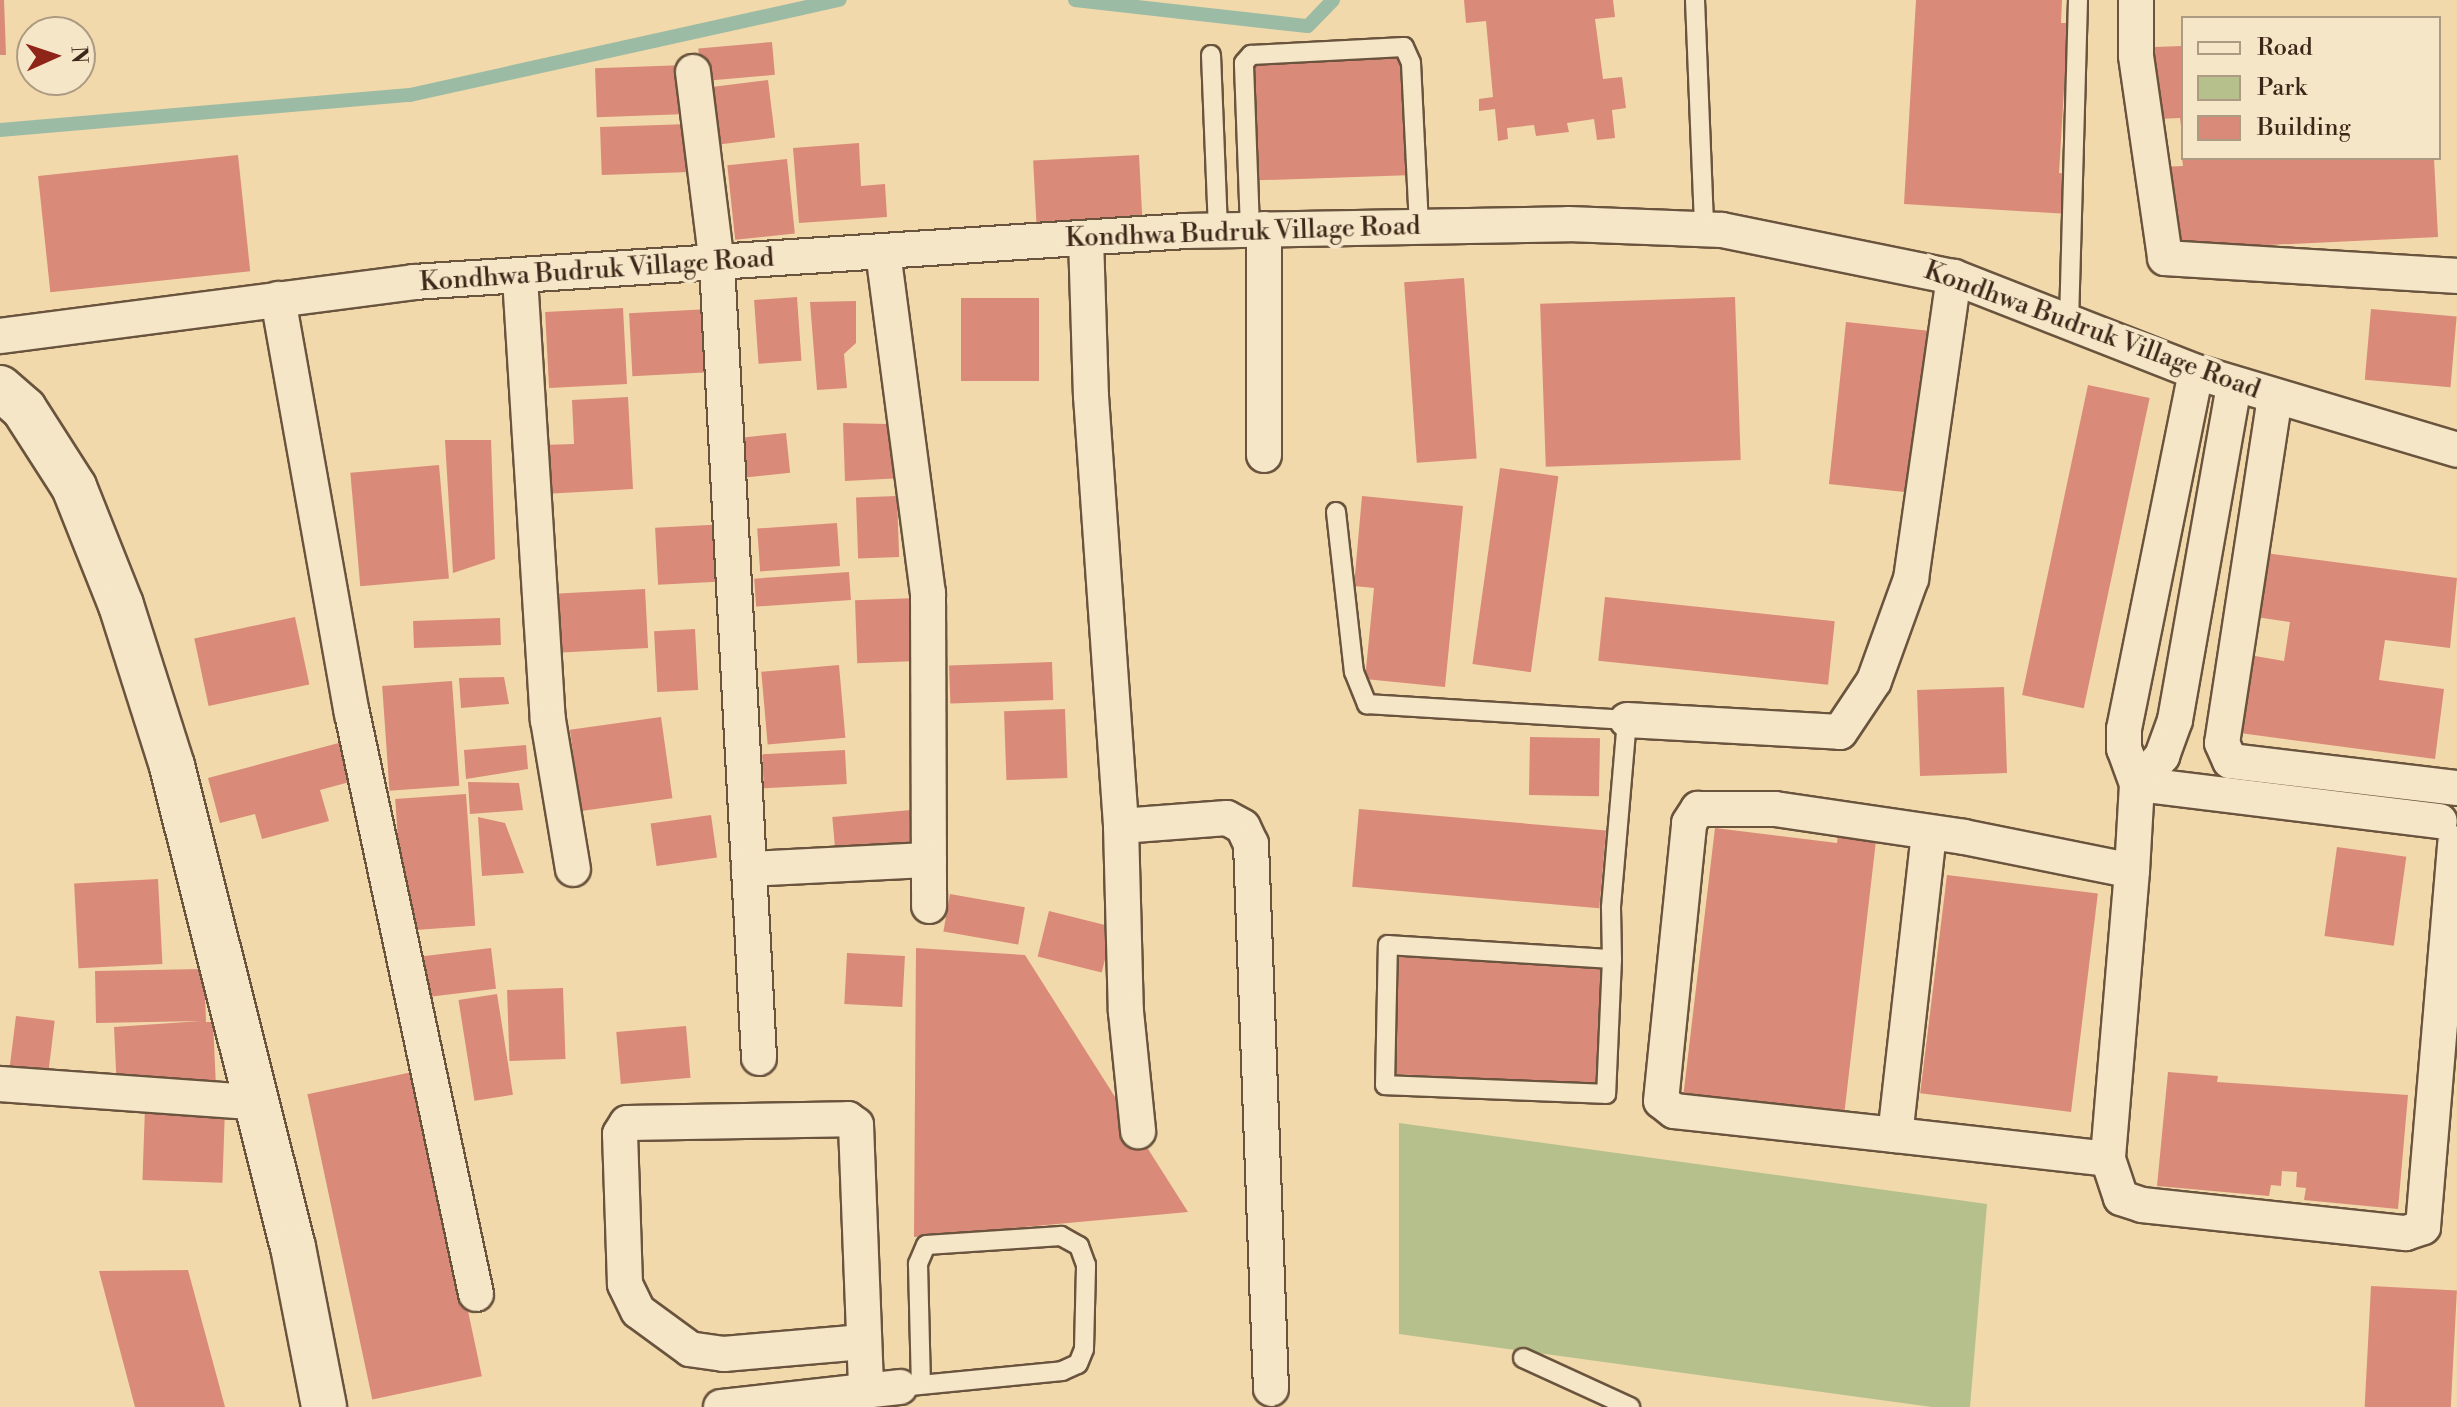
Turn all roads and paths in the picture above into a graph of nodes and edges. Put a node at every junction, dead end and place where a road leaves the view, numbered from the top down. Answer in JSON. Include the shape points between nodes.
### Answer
{"nodes":[{"id":1,"x":1695,"y":0,"type":"edge"},
{"id":2,"x":2078,"y":0,"type":"edge"},
{"id":3,"x":2136,"y":0,"type":"edge"},
{"id":4,"x":1211,"y":55,"type":"dead end"},
{"id":5,"x":693,"y":72,"type":"dead end"},
{"id":6,"x":1419,"y":227,"type":"junction"},
{"id":7,"x":1704,"y":229,"type":"junction"},
{"id":8,"x":1244,"y":230,"type":"junction"},
{"id":9,"x":1086,"y":238,"type":"junction"},
{"id":10,"x":883,"y":252,"type":"junction"},
{"id":11,"x":717,"y":264,"type":"junction"},
{"id":12,"x":2457,"y":276,"type":"edge"},
{"id":13,"x":1954,"y":277,"type":"junction"},
{"id":14,"x":520,"y":278,"type":"junction"},
{"id":15,"x":278,"y":299,"type":"junction"},
{"id":16,"x":2069,"y":322,"type":"junction"},
{"id":17,"x":0,"y":336,"type":"edge"},
{"id":18,"x":2196,"y":372,"type":"junction"},
{"id":19,"x":2234,"y":384,"type":"junction"},
{"id":20,"x":0,"y":388,"type":"edge"},
{"id":21,"x":2275,"y":397,"type":"junction"},
{"id":22,"x":2457,"y":450,"type":"edge"},
{"id":23,"x":1264,"y":455,"type":"dead end"},
{"id":24,"x":1336,"y":512,"type":"dead end"},
{"id":25,"x":1627,"y":720,"type":"junction"},
{"id":26,"x":2137,"y":784,"type":"junction"},
{"id":27,"x":2457,"y":788,"type":"edge"},
{"id":28,"x":1121,"y":826,"type":"junction"},
{"id":29,"x":2452,"y":829,"type":"edge"},
{"id":30,"x":1929,"y":833,"type":"junction"},
{"id":31,"x":929,"y":860,"type":"junction"},
{"id":32,"x":573,"y":869,"type":"dead end"},
{"id":33,"x":749,"y":869,"type":"junction"},
{"id":34,"x":2132,"y":871,"type":"junction"},
{"id":35,"x":929,"y":906,"type":"dead end"},
{"id":36,"x":1612,"y":959,"type":"junction"},
{"id":37,"x":759,"y":1058,"type":"dead end"},
{"id":38,"x":2446,"y":1070,"type":"edge"},
{"id":39,"x":0,"y":1084,"type":"edge"},
{"id":40,"x":254,"y":1102,"type":"junction"},
{"id":41,"x":1138,"y":1131,"type":"dead end"},
{"id":42,"x":1895,"y":1135,"type":"junction"},
{"id":43,"x":2108,"y":1159,"type":"junction"},
{"id":44,"x":476,"y":1294,"type":"dead end"},
{"id":45,"x":863,"y":1342,"type":"junction"},
{"id":46,"x":1523,"y":1358,"type":"dead end"},
{"id":47,"x":911,"y":1386,"type":"junction"},
{"id":48,"x":1271,"y":1389,"type":"dead end"},
{"id":49,"x":866,"y":1391,"type":"junction"},
{"id":50,"x":324,"y":1407,"type":"edge"},
{"id":51,"x":721,"y":1407,"type":"edge"},
{"id":52,"x":1630,"y":1407,"type":"edge"}],
"edges":[{"from":1,"to":7,"type":"lane"},
{"from":2,"to":16,"type":"lane"},
{"from":3,"to":12,"type":"street","via":[[2139,86],[2165,258]]},
{"from":4,"to":8,"type":"lane"},
{"from":5,"to":11,"type":"street"},
{"from":6,"to":7,"type":"street","name":"Kondhwa Budruk Village Road","via":[[1568,224]]},
{"from":6,"to":8,"type":"street","name":"Kondhwa Budruk Village Road"},
{"from":6,"to":8,"type":"lane","via":[[1411,63],[1404,47],[1251,55],[1244,63]]},
{"from":7,"to":13,"type":"street","name":"Kondhwa Budruk Village Road","via":[[1824,247]]},
{"from":8,"to":9,"type":"street","name":"Kondhwa Budruk Village Road"},
{"from":8,"to":23,"type":"street"},
{"from":9,"to":10,"type":"street","name":"Kondhwa Budruk Village Road"},
{"from":9,"to":28,"type":"street","via":[[1091,396]]},
{"from":10,"to":11,"type":"street","name":"Kondhwa Budruk Village Road"},
{"from":10,"to":31,"type":"street","via":[[928,593]]},
{"from":11,"to":14,"type":"street","name":"Kondhwa Budruk Village Road"},
{"from":11,"to":33,"type":"street"},
{"from":13,"to":16,"type":"street","name":"Kondhwa Budruk Village Road"},
{"from":13,"to":25,"type":"street","via":[[1911,579],[1874,681],[1840,732]]},
{"from":14,"to":15,"type":"street","name":"Kondhwa Budruk Village Road","via":[[414,282]]},
{"from":14,"to":32,"type":"street","via":[[548,720]]},
{"from":15,"to":17,"type":"street","name":"Kondhwa Budruk Village Road"},
{"from":15,"to":44,"type":"street","via":[[352,713]]},
{"from":16,"to":18,"type":"street","name":"Kondhwa Budruk Village Road"},
{"from":18,"to":19,"type":"street","name":"Kondhwa Budruk Village Road"},
{"from":18,"to":26,"type":"street","via":[[2124,729],[2124,749]]},
{"from":19,"to":21,"type":"street","name":"Kondhwa Budruk Village Road"},
{"from":19,"to":26,"type":"street","via":[[2175,720],[2162,756]]},
{"from":20,"to":40,"type":"street","via":[[24,409],[74,487],[121,605],[172,766]]},
{"from":21,"to":22,"type":"street","name":"Kondhwa Budruk Village Road"},
{"from":21,"to":27,"type":"street","via":[[2222,743],[2230,761]]},
{"from":24,"to":25,"type":"lane","via":[[1354,672],[1367,704]]},
{"from":25,"to":36,"type":"lane","via":[[1611,908]]},
{"from":26,"to":29,"type":"street"},
{"from":26,"to":34,"type":"street"},
{"from":28,"to":41,"type":"street","via":[[1126,1012]]},
{"from":28,"to":48,"type":"street","via":[[1227,818],[1243,827],[1251,844]]},
{"from":29,"to":38,"type":"street"},
{"from":30,"to":34,"type":"street"},
{"from":30,"to":42,"type":"street"},
{"from":30,"to":42,"type":"street","via":[[1775,809],[1716,806],[1698,809],[1689,823],[1661,1101],[1674,1111]]},
{"from":31,"to":33,"type":"street"},
{"from":31,"to":35,"type":"street"},
{"from":33,"to":37,"type":"street"},
{"from":34,"to":43,"type":"street"},
{"from":36,"to":36,"type":"lane","via":[[1606,1094],[1385,1085],[1388,945]]},
{"from":38,"to":43,"type":"street","via":[[2423,1227],[2406,1233],[2142,1205],[2121,1198]]},
{"from":39,"to":40,"type":"street"},
{"from":40,"to":50,"type":"street","via":[[293,1247]]},
{"from":42,"to":43,"type":"street"},
{"from":45,"to":45,"type":"street","via":[[856,1125],[848,1119],[627,1123],[620,1134],[625,1284],[638,1311],[690,1349],[724,1354]]},
{"from":45,"to":49,"type":"street"},
{"from":46,"to":52,"type":"lane"},
{"from":47,"to":47,"type":"lane","via":[[1062,1371],[1078,1364],[1084,1349],[1086,1265],[1079,1246],[1061,1236],[926,1245],[918,1264]]},
{"from":47,"to":49,"type":"street"},
{"from":49,"to":51,"type":"street"}]}
